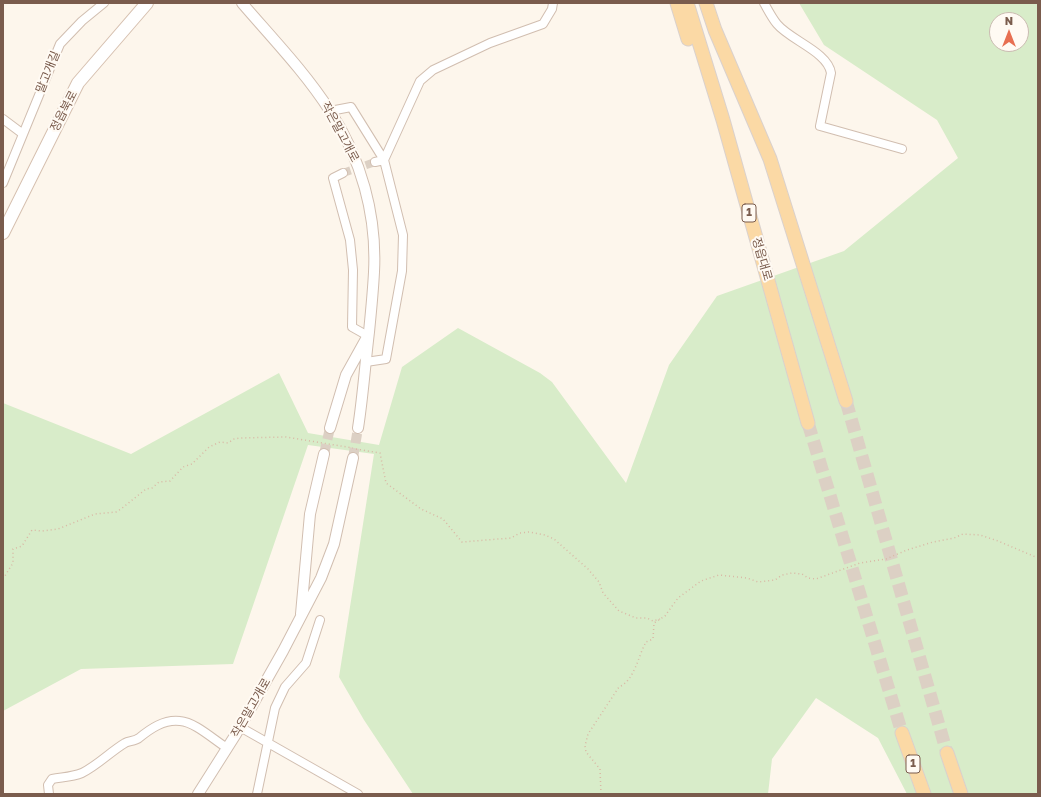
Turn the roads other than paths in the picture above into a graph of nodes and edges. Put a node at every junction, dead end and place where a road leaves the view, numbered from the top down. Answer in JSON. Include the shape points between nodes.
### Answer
{"nodes":[{"id":1,"x":104,"y":3,"type":"edge"},
{"id":2,"x":147,"y":3,"type":"edge"},
{"id":3,"x":242,"y":3,"type":"edge"},
{"id":4,"x":553,"y":3,"type":"edge"},
{"id":5,"x":676,"y":3,"type":"edge"},
{"id":6,"x":687,"y":3,"type":"edge"},
{"id":7,"x":707,"y":3,"type":"edge"},
{"id":8,"x":764,"y":3,"type":"edge"},
{"id":9,"x":330,"y":111,"type":"junction"},
{"id":10,"x":3,"y":119,"type":"edge"},
{"id":11,"x":723,"y":120,"type":"junction"},
{"id":12,"x":23,"y":134,"type":"junction"},
{"id":13,"x":902,"y":148,"type":"dead end"},
{"id":14,"x":384,"y":160,"type":"junction"},
{"id":15,"x":375,"y":162,"type":"tunnel mouth"},
{"id":16,"x":342,"y":173,"type":"dead end"},
{"id":17,"x":3,"y":183,"type":"edge"},
{"id":18,"x":3,"y":233,"type":"edge"},
{"id":19,"x":368,"y":336,"type":"junction"},
{"id":20,"x":366,"y":362,"type":"junction"},
{"id":21,"x":846,"y":402,"type":"tunnel mouth"},
{"id":22,"x":808,"y":423,"type":"tunnel mouth"},
{"id":23,"x":330,"y":428,"type":"tunnel mouth"},
{"id":24,"x":358,"y":428,"type":"tunnel mouth"},
{"id":25,"x":324,"y":454,"type":"tunnel mouth"},
{"id":26,"x":353,"y":458,"type":"tunnel mouth"},
{"id":27,"x":301,"y":620,"type":"junction"},
{"id":28,"x":320,"y":620,"type":"dead end"},
{"id":29,"x":240,"y":726,"type":"junction"},
{"id":30,"x":902,"y":733,"type":"tunnel mouth"},
{"id":31,"x":268,"y":744,"type":"junction"},
{"id":32,"x":227,"y":748,"type":"junction"},
{"id":33,"x":947,"y":753,"type":"tunnel mouth"},
{"id":34,"x":49,"y":794,"type":"edge"},
{"id":35,"x":198,"y":794,"type":"edge"},
{"id":36,"x":257,"y":794,"type":"edge"},
{"id":37,"x":358,"y":794,"type":"edge"},
{"id":38,"x":924,"y":794,"type":"edge"},
{"id":39,"x":961,"y":794,"type":"edge"}],
"edges":[{"from":1,"to":12,"type":"street","name":"말고개길","via":[[60,44]]},
{"from":2,"to":18,"type":"main road","name":"정읍북로","via":[[78,83]]},
{"from":3,"to":9,"type":"street","name":"작은말고개로","via":[[307,78]]},
{"from":4,"to":14,"type":"street","via":[[543,24],[490,43],[432,70],[420,81]]},
{"from":5,"to":11,"type":"main road","via":[[705,94]]},
{"from":6,"to":11,"type":"main road","name":"정읍대로","number":"1"},
{"from":7,"to":21,"type":"main road","via":[[715,30],[770,159]]},
{"from":8,"to":13,"type":"street","via":[[777,25],[830,67],[820,126]]},
{"from":9,"to":14,"type":"street","via":[[351,107]]},
{"from":9,"to":19,"type":"street","name":"작은말고개로","via":[[358,168],[372,217],[374,271]]},
{"from":10,"to":12,"type":"street"},
{"from":11,"to":22,"type":"main road","name":"정읍대로","number":"1"},
{"from":12,"to":17,"type":"street","name":"말고개길"},
{"from":14,"to":15,"type":"street"},
{"from":14,"to":20,"type":"street","via":[[403,235],[402,271],[386,360]]},
{"from":16,"to":19,"type":"street","via":[[333,178],[350,240],[353,270],[352,327]]},
{"from":19,"to":20,"type":"street","name":"작은말고개로"},
{"from":19,"to":23,"type":"street","name":"작은말고개로","via":[[346,376]]},
{"from":20,"to":24,"type":"street","name":"작은말고개로"},
{"from":25,"to":27,"type":"street","name":"작은말고개로","via":[[310,514]]},
{"from":26,"to":27,"type":"street","name":"작은말고개로","via":[[334,544]]},
{"from":27,"to":29,"type":"street","name":"작은말고개로"},
{"from":28,"to":31,"type":"street","via":[[306,663],[280,695]]},
{"from":29,"to":31,"type":"street"},
{"from":29,"to":32,"type":"street","name":"작은말고개로"},
{"from":30,"to":38,"type":"main road","number":"1"},
{"from":31,"to":36,"type":"street"},
{"from":31,"to":37,"type":"street"},
{"from":32,"to":34,"type":"street","via":[[197,727],[180,721],[171,721],[158,725],[125,743],[83,772],[52,779],[48,785]]},
{"from":32,"to":35,"type":"street","name":"작은말고개로"},
{"from":33,"to":39,"type":"main road"}]}
